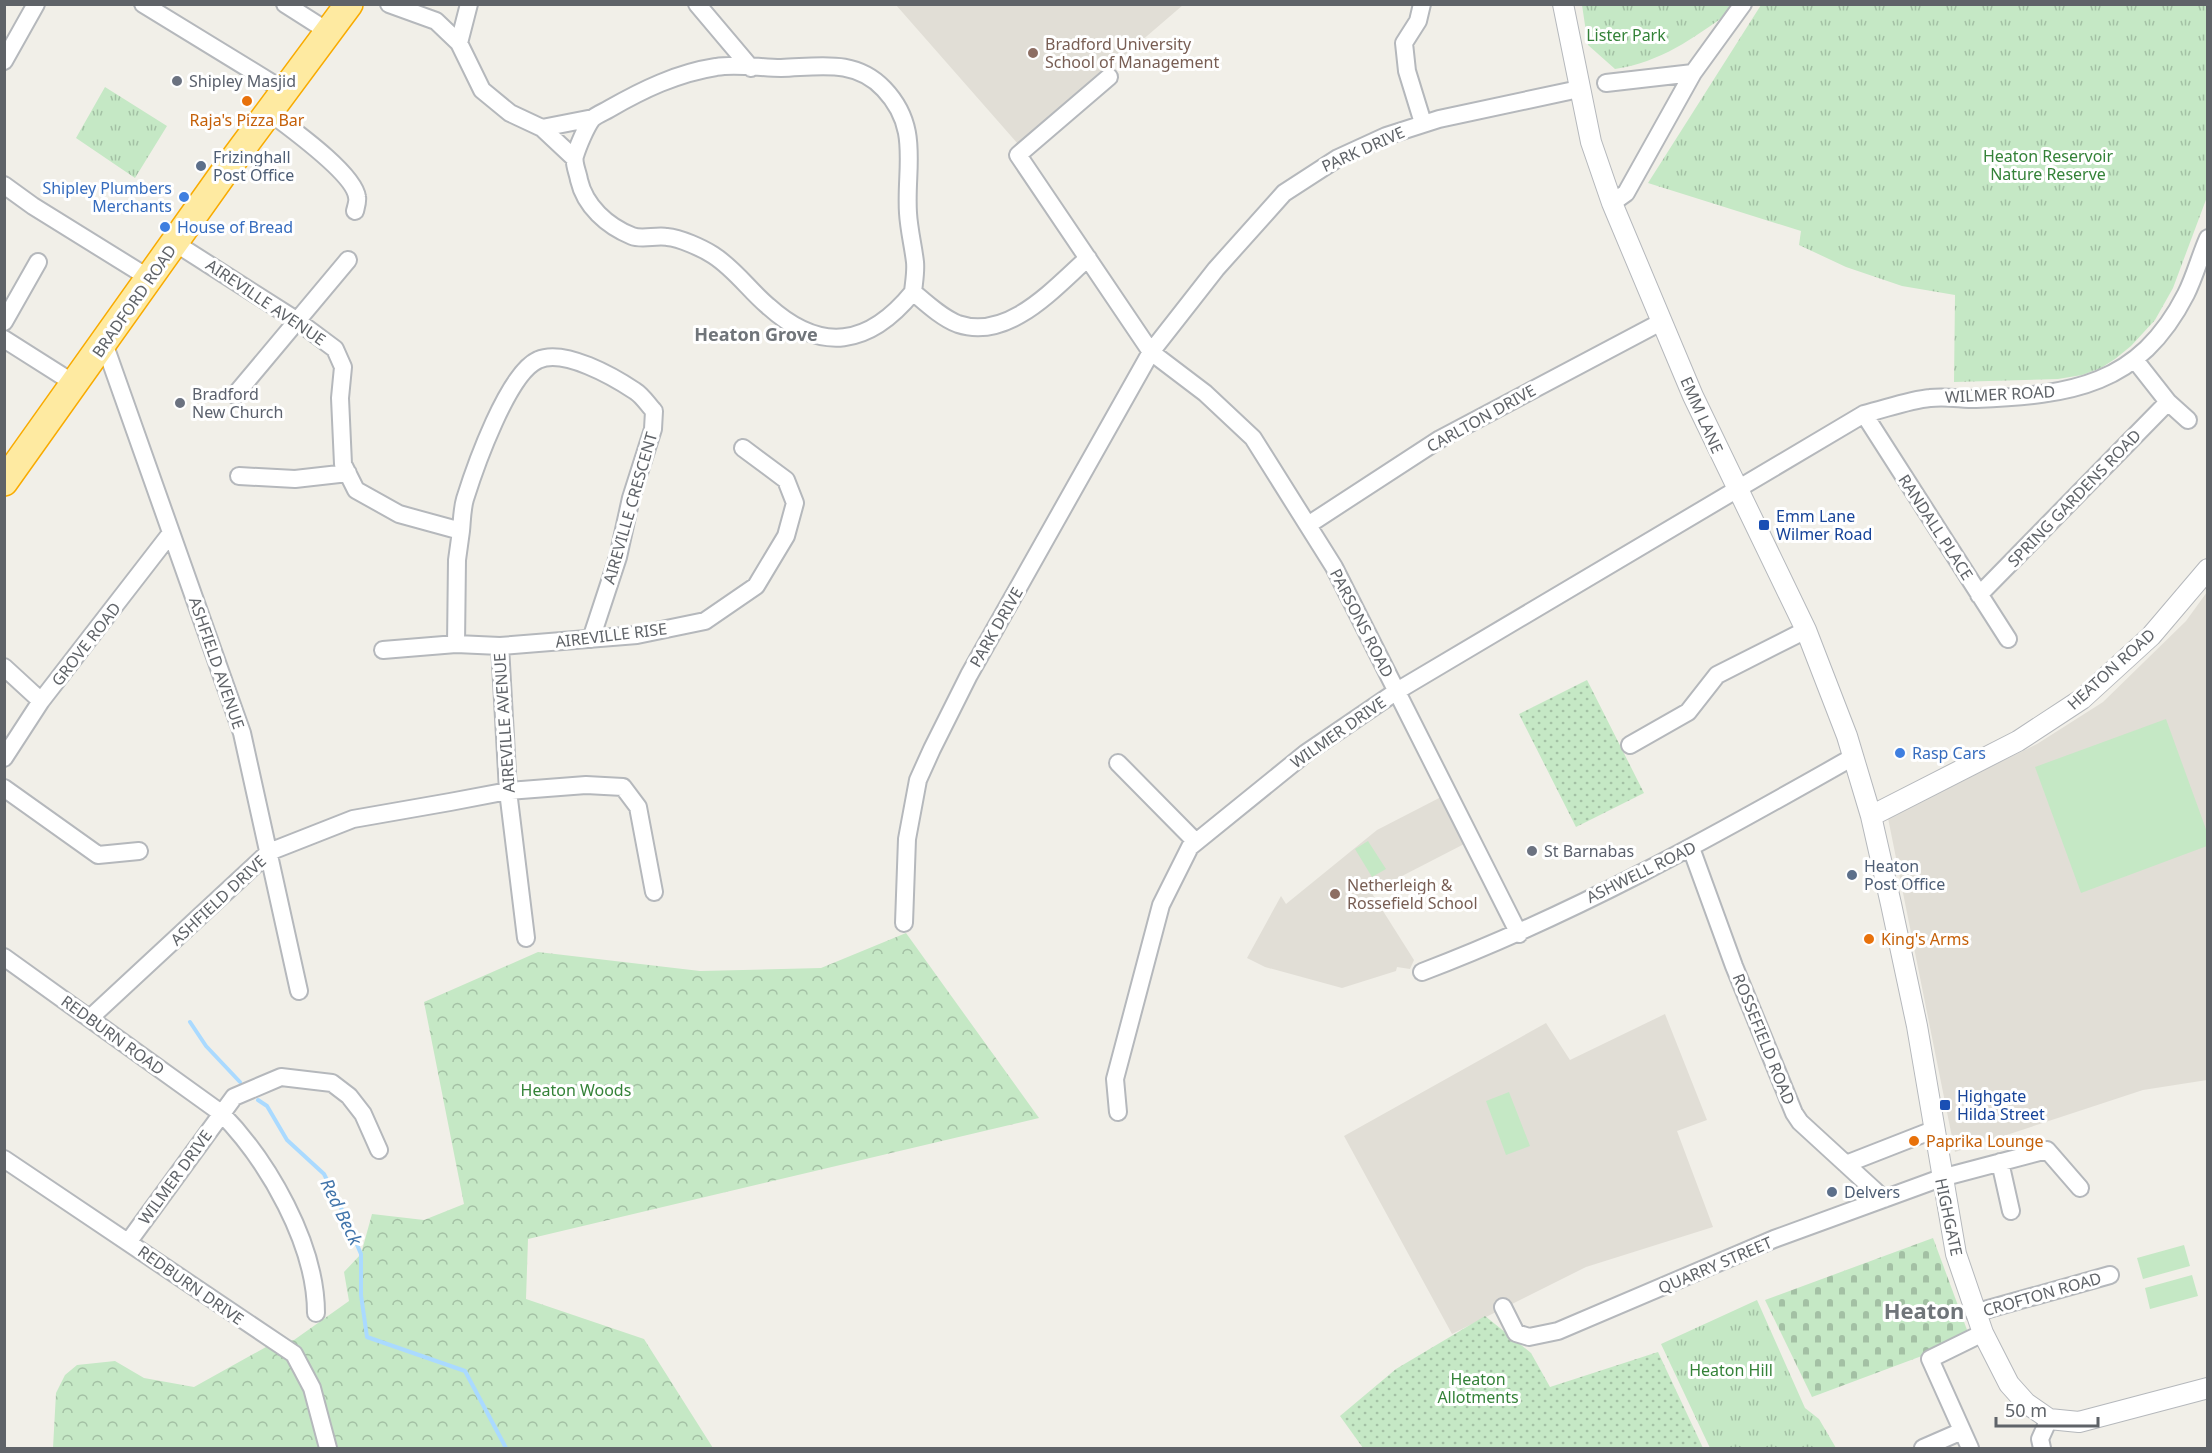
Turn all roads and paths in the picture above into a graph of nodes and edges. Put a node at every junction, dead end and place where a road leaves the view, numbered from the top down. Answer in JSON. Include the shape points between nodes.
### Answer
{"nodes":[{"id":1,"x":36,"y":4,"type":"edge"},
{"id":2,"x":143,"y":4,"type":"edge"},
{"id":3,"x":285,"y":4,"type":"edge"},
{"id":4,"x":349,"y":4,"type":"edge"},
{"id":5,"x":388,"y":4,"type":"edge"},
{"id":6,"x":697,"y":4,"type":"edge"},
{"id":7,"x":1422,"y":4,"type":"edge"},
{"id":8,"x":1563,"y":4,"type":"edge"},
{"id":9,"x":1743,"y":4,"type":"edge"},
{"id":10,"x":468,"y":6,"type":"edge"},
{"id":11,"x":436,"y":21,"type":"junction"},
{"id":12,"x":329,"y":32,"type":"junction"},
{"id":13,"x":459,"y":43,"type":"junction"},
{"id":14,"x":4,"y":61,"type":"edge"},
{"id":15,"x":751,"y":68,"type":"junction"},
{"id":16,"x":1693,"y":73,"type":"junction"},
{"id":17,"x":1109,"y":77,"type":"dead end"},
{"id":18,"x":1606,"y":83,"type":"dead end"},
{"id":19,"x":1579,"y":88,"type":"junction"},
{"id":20,"x":277,"y":102,"type":"junction"},
{"id":21,"x":592,"y":118,"type":"junction"},
{"id":22,"x":1424,"y":123,"type":"junction"},
{"id":23,"x":543,"y":128,"type":"junction"},
{"id":24,"x":574,"y":158,"type":"junction"},
{"id":25,"x":4,"y":185,"type":"edge"},
{"id":26,"x":1612,"y":203,"type":"junction"},
{"id":27,"x":355,"y":211,"type":"dead end"},
{"id":28,"x":2208,"y":238,"type":"edge"},
{"id":29,"x":175,"y":243,"type":"junction"},
{"id":30,"x":1088,"y":258,"type":"junction"},
{"id":31,"x":348,"y":260,"type":"dead end"},
{"id":32,"x":38,"y":262,"type":"dead end"},
{"id":33,"x":148,"y":278,"type":"junction"},
{"id":34,"x":913,"y":292,"type":"junction"},
{"id":35,"x":296,"y":320,"type":"junction"},
{"id":36,"x":4,"y":322,"type":"edge"},
{"id":37,"x":1661,"y":322,"type":"junction"},
{"id":38,"x":4,"y":339,"type":"edge"},
{"id":39,"x":104,"y":343,"type":"junction"},
{"id":40,"x":1151,"y":352,"type":"junction"},
{"id":41,"x":2135,"y":360,"type":"junction"},
{"id":42,"x":75,"y":384,"type":"junction"},
{"id":43,"x":235,"y":395,"type":"dead end"},
{"id":44,"x":2168,"y":402,"type":"junction"},
{"id":45,"x":1864,"y":414,"type":"junction"},
{"id":46,"x":2188,"y":420,"type":"dead end"},
{"id":47,"x":743,"y":448,"type":"dead end"},
{"id":48,"x":348,"y":473,"type":"junction"},
{"id":49,"x":239,"y":476,"type":"dead end"},
{"id":50,"x":4,"y":482,"type":"edge"},
{"id":51,"x":1736,"y":490,"type":"junction"},
{"id":52,"x":1308,"y":525,"type":"junction"},
{"id":53,"x":461,"y":531,"type":"junction"},
{"id":54,"x":171,"y":533,"type":"junction"},
{"id":55,"x":2208,"y":569,"type":"edge"},
{"id":56,"x":1979,"y":595,"type":"junction"},
{"id":57,"x":1806,"y":630,"type":"junction"},
{"id":58,"x":591,"y":639,"type":"junction"},
{"id":59,"x":2008,"y":639,"type":"dead end"},
{"id":60,"x":456,"y":644,"type":"junction"},
{"id":61,"x":500,"y":646,"type":"junction"},
{"id":62,"x":383,"y":650,"type":"dead end"},
{"id":63,"x":4,"y":667,"type":"edge"},
{"id":64,"x":1397,"y":692,"type":"junction"},
{"id":65,"x":41,"y":701,"type":"junction"},
{"id":66,"x":1629,"y":745,"type":"dead end"},
{"id":67,"x":1853,"y":757,"type":"junction"},
{"id":68,"x":4,"y":758,"type":"edge"},
{"id":69,"x":1118,"y":764,"type":"dead end"},
{"id":70,"x":4,"y":788,"type":"edge"},
{"id":71,"x":508,"y":791,"type":"junction"},
{"id":72,"x":1871,"y":816,"type":"junction"},
{"id":73,"x":1196,"y":842,"type":"junction"},
{"id":74,"x":1691,"y":848,"type":"junction"},
{"id":75,"x":139,"y":851,"type":"dead end"},
{"id":76,"x":269,"y":852,"type":"junction"},
{"id":77,"x":654,"y":892,"type":"dead end"},
{"id":78,"x":904,"y":922,"type":"dead end"},
{"id":79,"x":1519,"y":934,"type":"junction"},
{"id":80,"x":526,"y":938,"type":"dead end"},
{"id":81,"x":4,"y":957,"type":"edge"},
{"id":82,"x":1422,"y":972,"type":"dead end"},
{"id":83,"x":298,"y":991,"type":"dead end"},
{"id":84,"x":90,"y":1018,"type":"junction"},
{"id":85,"x":1118,"y":1112,"type":"dead end"},
{"id":86,"x":221,"y":1113,"type":"junction"},
{"id":87,"x":1933,"y":1130,"type":"junction"},
{"id":88,"x":379,"y":1150,"type":"dead end"},
{"id":89,"x":4,"y":1160,"type":"edge"},
{"id":90,"x":2000,"y":1162,"type":"junction"},
{"id":91,"x":1846,"y":1164,"type":"junction"},
{"id":92,"x":1941,"y":1178,"type":"junction"},
{"id":93,"x":2080,"y":1188,"type":"dead end"},
{"id":94,"x":1884,"y":1199,"type":"junction"},
{"id":95,"x":2011,"y":1211,"type":"dead end"},
{"id":96,"x":129,"y":1241,"type":"junction"},
{"id":97,"x":2110,"y":1275,"type":"dead end"},
{"id":98,"x":1503,"y":1307,"type":"dead end"},
{"id":99,"x":316,"y":1313,"type":"dead end"},
{"id":100,"x":1974,"y":1313,"type":"junction"},
{"id":101,"x":1983,"y":1333,"type":"junction"},
{"id":102,"x":2208,"y":1388,"type":"edge"},
{"id":103,"x":2049,"y":1419,"type":"junction"},
{"id":104,"x":1962,"y":1431,"type":"junction"},
{"id":105,"x":328,"y":1449,"type":"edge"},
{"id":106,"x":1923,"y":1449,"type":"edge"},
{"id":107,"x":1970,"y":1449,"type":"edge"},
{"id":108,"x":2042,"y":1449,"type":"edge"}],
"edges":[{"from":1,"to":14,"type":"street"},
{"from":2,"to":20,"type":"street"},
{"from":3,"to":12,"type":"street"},
{"from":4,"to":12,"type":"highway","name":"BRADFORD ROAD"},
{"from":5,"to":11,"type":"street"},
{"from":6,"to":15,"type":"street"},
{"from":7,"to":22,"type":"street","via":[[1418,21],[1404,43],[1407,71]]},
{"from":8,"to":19,"type":"street","name":"EMM LANE"},
{"from":9,"to":16,"type":"street"},
{"from":10,"to":11,"type":"street"},
{"from":10,"to":13,"type":"street"},
{"from":11,"to":13,"type":"street"},
{"from":12,"to":20,"type":"highway","name":"BRADFORD ROAD"},
{"from":13,"to":23,"type":"street","via":[[482,90],[510,113]]},
{"from":15,"to":21,"type":"street","via":[[718,66],[673,78]]},
{"from":15,"to":34,"type":"street","via":[[855,68],[886,90],[906,128],[911,153],[907,205],[915,263]]},
{"from":16,"to":18,"type":"street"},
{"from":16,"to":26,"type":"street","via":[[1626,194]]},
{"from":17,"to":30,"type":"street","via":[[1018,155]]},
{"from":19,"to":22,"type":"street","name":"PARK DRIVE"},
{"from":19,"to":26,"type":"street","name":"EMM LANE","via":[[1591,142]]},
{"from":20,"to":27,"type":"street","via":[[310,144],[352,184],[357,198]]},
{"from":20,"to":29,"type":"highway","name":"BRADFORD ROAD"},
{"from":21,"to":23,"type":"street"},
{"from":21,"to":24,"type":"street"},
{"from":22,"to":40,"type":"street","name":"PARK DRIVE","via":[[1338,158],[1284,193],[1216,269]]},
{"from":23,"to":24,"type":"street"},
{"from":24,"to":34,"type":"street","via":[[583,196],[605,221],[634,237],[669,237],[712,254],[740,276],[768,307],[803,333],[854,337],[877,327]]},
{"from":25,"to":33,"type":"street"},
{"from":26,"to":37,"type":"street","name":"EMM LANE"},
{"from":28,"to":41,"type":"street","name":"WILMER ROAD","via":[[2186,294],[2161,334]]},
{"from":29,"to":33,"type":"highway","name":"BRADFORD ROAD"},
{"from":29,"to":35,"type":"street","name":"AIREVILLE AVENUE"},
{"from":30,"to":34,"type":"street","via":[[1029,309],[1000,323],[958,324]]},
{"from":30,"to":40,"type":"street"},
{"from":31,"to":35,"type":"street"},
{"from":32,"to":36,"type":"street"},
{"from":33,"to":39,"type":"highway","name":"BRADFORD ROAD"},
{"from":35,"to":43,"type":"street"},
{"from":35,"to":48,"type":"street","name":"AIREVILLE AVENUE","via":[[335,349],[343,367],[341,428],[343,464]]},
{"from":37,"to":51,"type":"street","name":"EMM LANE"},
{"from":37,"to":52,"type":"street","name":"CARLTON DRIVE","via":[[1440,439]]},
{"from":38,"to":42,"type":"street"},
{"from":39,"to":42,"type":"highway","name":"BRADFORD ROAD"},
{"from":39,"to":54,"type":"street","name":"ASHFIELD AVENUE"},
{"from":40,"to":52,"type":"street","name":"PARSONS ROAD","via":[[1205,393],[1253,438]]},
{"from":40,"to":78,"type":"street","name":"PARK DRIVE","via":[[969,675],[918,780],[908,839]]},
{"from":41,"to":44,"type":"street"},
{"from":41,"to":45,"type":"street","name":"WILMER ROAD","via":[[2080,388],[1975,399],[1930,398]]},
{"from":42,"to":50,"type":"highway","name":"BRADFORD ROAD"},
{"from":44,"to":46,"type":"street"},
{"from":44,"to":56,"type":"street","name":"SPRING GARDENS ROAD"},
{"from":45,"to":51,"type":"street","name":"WILMER ROAD"},
{"from":45,"to":56,"type":"street","name":"RANDALL PLACE"},
{"from":47,"to":58,"type":"street","name":"AIREVILLE RISE","via":[[786,480],[795,503],[786,536],[756,586],[705,621],[637,635]]},
{"from":48,"to":49,"type":"street","via":[[295,479]]},
{"from":48,"to":53,"type":"street","name":"AIREVILLE AVENUE","via":[[356,490],[399,514]]},
{"from":51,"to":57,"type":"street","name":"EMM LANE"},
{"from":51,"to":64,"type":"street","name":"WILMER DRIVE"},
{"from":52,"to":64,"type":"street","name":"PARSONS ROAD","via":[[1334,567]]},
{"from":53,"to":58,"type":"street","name":"AIREVILLE CRESCENT","via":[[464,501],[498,415],[526,369],[539,359],[560,358],[596,368],[638,392],[654,411],[653,429]]},
{"from":53,"to":60,"type":"street"},
{"from":54,"to":65,"type":"street","name":"GROVE ROAD"},
{"from":54,"to":76,"type":"street","name":"ASHFIELD AVENUE","via":[[242,733]]},
{"from":55,"to":72,"type":"street","name":"HEATON ROAD","via":[[2151,636],[2082,699],[2018,741]]},
{"from":56,"to":59,"type":"street","name":"RANDALL PLACE"},
{"from":57,"to":66,"type":"street","via":[[1717,675],[1688,712]]},
{"from":57,"to":67,"type":"street","name":"EMM LANE","via":[[1838,705]]},
{"from":58,"to":61,"type":"street","name":"AIREVILLE RISE"},
{"from":60,"to":61,"type":"street","name":"AIREVILLE AVENUE"},
{"from":60,"to":62,"type":"street","name":"AIREVILLE AVENUE"},
{"from":61,"to":71,"type":"street","name":"AIREVILLE AVENUE"},
{"from":63,"to":65,"type":"street"},
{"from":64,"to":73,"type":"street","name":"WILMER DRIVE","via":[[1306,753]]},
{"from":64,"to":79,"type":"street","name":"PARSONS ROAD"},
{"from":65,"to":68,"type":"street","name":"GROVE ROAD"},
{"from":67,"to":72,"type":"street","name":"EMM LANE"},
{"from":67,"to":74,"type":"street","name":"ASHWELL ROAD"},
{"from":69,"to":73,"type":"street"},
{"from":70,"to":75,"type":"street","via":[[98,855]]},
{"from":71,"to":76,"type":"street","name":"ASHFIELD DRIVE","via":[[353,819]]},
{"from":71,"to":77,"type":"street","name":"ASHFIELD DRIVE","via":[[586,785],[623,787],[638,807]]},
{"from":71,"to":80,"type":"street","name":"AIREVILLE AVENUE"},
{"from":72,"to":87,"type":"street","name":"HIGHGATE","via":[[1917,1026]]},
{"from":73,"to":85,"type":"street","name":"WILMER DRIVE","via":[[1161,905],[1115,1079]]},
{"from":74,"to":79,"type":"street","name":"ASHWELL ROAD"},
{"from":74,"to":91,"type":"street","name":"ROSSEFIELD ROAD","via":[[1794,1113]]},
{"from":76,"to":83,"type":"street","name":"ASHFIELD AVENUE"},
{"from":76,"to":84,"type":"street","name":"ASHFIELD DRIVE"},
{"from":79,"to":82,"type":"street","name":"ASHWELL ROAD"},
{"from":81,"to":84,"type":"street","name":"REDBURN ROAD"},
{"from":84,"to":86,"type":"street","name":"REDBURN ROAD"},
{"from":86,"to":88,"type":"street","name":"WILMER DRIVE","via":[[234,1097],[280,1077],[332,1083],[363,1114]]},
{"from":86,"to":96,"type":"street","name":"WILMER DRIVE"},
{"from":86,"to":99,"type":"street","name":"REDBURN ROAD","via":[[242,1134],[285,1201],[310,1273]]},
{"from":87,"to":91,"type":"street"},
{"from":87,"to":92,"type":"street","name":"HIGHGATE"},
{"from":89,"to":96,"type":"street","name":"REDBURN DRIVE"},
{"from":90,"to":92,"type":"street","name":"QUARRY STREET"},
{"from":90,"to":93,"type":"street","name":"QUARRY STREET","via":[[2047,1150]]},
{"from":90,"to":95,"type":"street"},
{"from":91,"to":94,"type":"street","name":"ROSSEFIELD ROAD"},
{"from":92,"to":94,"type":"street","name":"QUARRY STREET"},
{"from":92,"to":100,"type":"street","name":"HIGHGATE","via":[[1956,1254]]},
{"from":94,"to":98,"type":"street","name":"QUARRY STREET","via":[[1774,1239],[1558,1331],[1529,1337],[1516,1333]]},
{"from":96,"to":105,"type":"street","name":"REDBURN DRIVE","via":[[294,1354],[312,1388]]},
{"from":97,"to":100,"type":"street","name":"CROFTON ROAD"},
{"from":100,"to":101,"type":"street","name":"HIGHGATE"},
{"from":101,"to":103,"type":"street","name":"HIGHGATE","via":[[2009,1384],[2026,1403]]},
{"from":101,"to":104,"type":"street","via":[[1930,1359]]},
{"from":102,"to":103,"type":"street","via":[[2079,1422]]},
{"from":103,"to":108,"type":"street","via":[[2040,1439]]},
{"from":104,"to":106,"type":"street"},
{"from":104,"to":107,"type":"street"}]}
